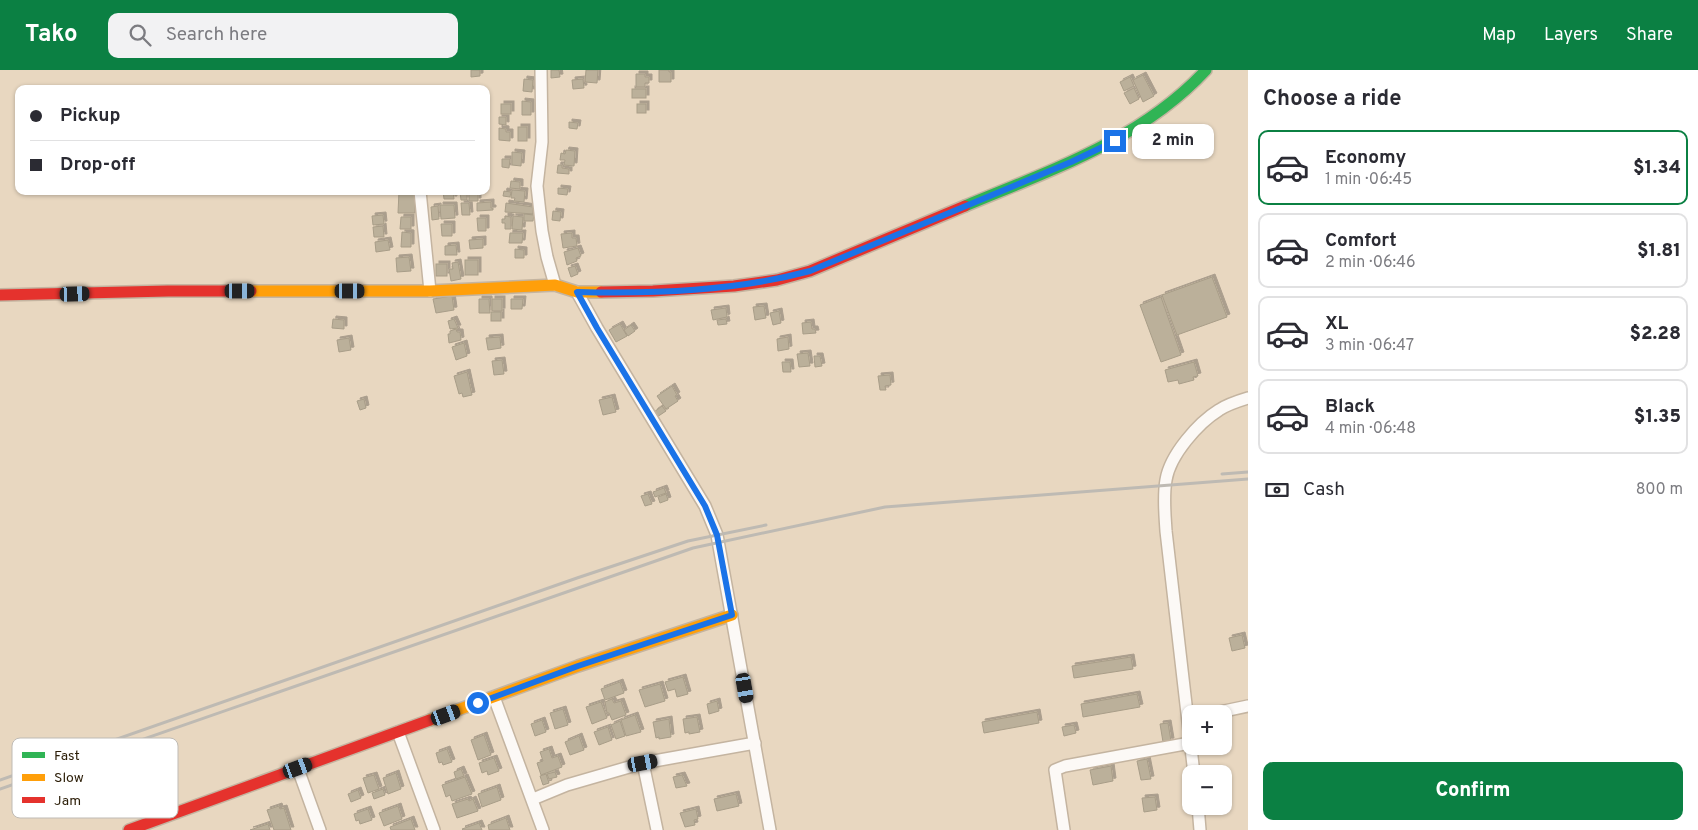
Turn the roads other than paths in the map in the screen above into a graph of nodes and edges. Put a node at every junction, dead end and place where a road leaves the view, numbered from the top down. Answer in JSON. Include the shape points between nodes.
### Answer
{"nodes":[{"id":1,"x":541,"y":70,"type":"edge"},
{"id":2,"x":1206,"y":70,"type":"edge"},
{"id":3,"x":420,"y":195,"type":"edge"},
{"id":4,"x":555,"y":286,"type":"junction"},
{"id":5,"x":430,"y":291,"type":"junction"},
{"id":6,"x":577,"y":292,"type":"junction"},
{"id":7,"x":0,"y":295,"type":"edge"},
{"id":8,"x":1248,"y":398,"type":"edge"},
{"id":9,"x":732,"y":615,"type":"junction"},
{"id":10,"x":494,"y":697,"type":"junction"},
{"id":11,"x":1187,"y":705,"type":"edge"},
{"id":12,"x":1248,"y":706,"type":"edge"},
{"id":13,"x":1232,"y":709,"type":"edge"},
{"id":14,"x":398,"y":732,"type":"junction"},
{"id":15,"x":755,"y":743,"type":"junction"},
{"id":16,"x":1182,"y":744,"type":"edge"},
{"id":17,"x":643,"y":763,"type":"junction"},
{"id":18,"x":298,"y":768,"type":"junction"},
{"id":19,"x":533,"y":800,"type":"junction"},
{"id":20,"x":178,"y":812,"type":"edge"},
{"id":21,"x":1199,"y":815,"type":"edge"},
{"id":22,"x":162,"y":818,"type":"edge"},
{"id":23,"x":129,"y":830,"type":"edge"},
{"id":24,"x":320,"y":830,"type":"edge"},
{"id":25,"x":434,"y":830,"type":"edge"},
{"id":26,"x":544,"y":830,"type":"edge"},
{"id":27,"x":657,"y":830,"type":"edge"},
{"id":28,"x":770,"y":830,"type":"edge"},
{"id":29,"x":1064,"y":830,"type":"edge"},
{"id":30,"x":1200,"y":830,"type":"edge"}],
"edges":[{"from":1,"to":4,"type":"street","via":[[542,142],[537,186],[545,248]]},
{"from":2,"to":6,"type":"street","via":[[1152,117],[1115,141],[810,271],[734,286]]},
{"from":3,"to":5,"type":"street"},
{"from":4,"to":5,"type":"street"},
{"from":4,"to":6,"type":"street"},
{"from":5,"to":7,"type":"street"},
{"from":6,"to":9,"type":"street","via":[[705,506],[717,535]]},
{"from":8,"to":11,"type":"street","via":[[1219,410],[1203,422],[1177,452],[1166,478],[1166,531]]},
{"from":9,"to":10,"type":"street"},
{"from":9,"to":15,"type":"street"},
{"from":10,"to":14,"type":"street"},
{"from":10,"to":19,"type":"street"},
{"from":12,"to":13,"type":"street"},
{"from":14,"to":18,"type":"street"},
{"from":14,"to":25,"type":"street"},
{"from":15,"to":17,"type":"street"},
{"from":15,"to":28,"type":"street"},
{"from":16,"to":29,"type":"street","via":[[1056,770]]},
{"from":17,"to":19,"type":"street","via":[[567,785]]},
{"from":17,"to":27,"type":"street"},
{"from":18,"to":20,"type":"street"},
{"from":18,"to":24,"type":"street"},
{"from":19,"to":26,"type":"street"},
{"from":21,"to":30,"type":"street"},
{"from":22,"to":23,"type":"street"}]}
